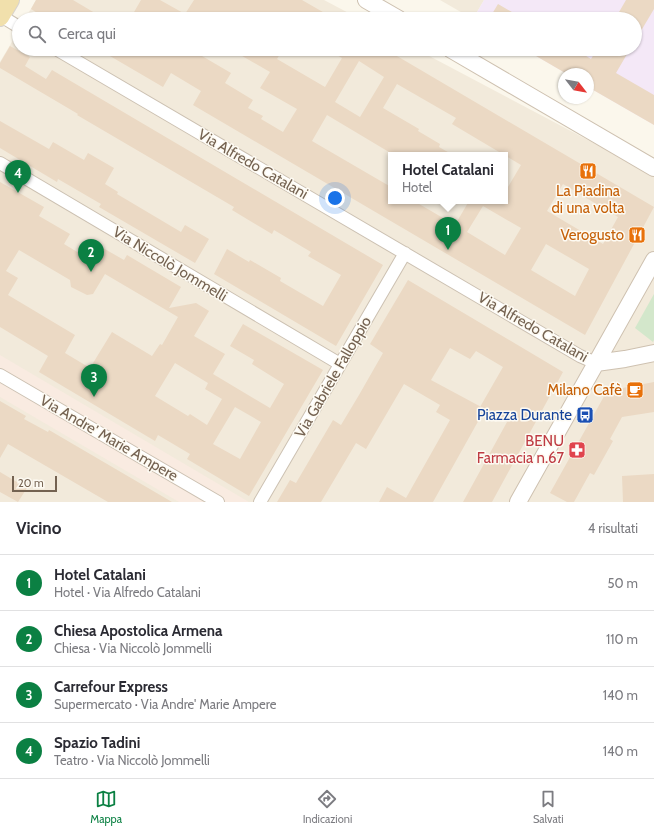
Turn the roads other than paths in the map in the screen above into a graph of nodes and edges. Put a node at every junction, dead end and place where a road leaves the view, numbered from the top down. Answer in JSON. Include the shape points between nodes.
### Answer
{"nodes":[{"id":1,"x":366,"y":0,"type":"edge"},
{"id":2,"x":3,"y":9,"type":"edge"},
{"id":3,"x":387,"y":12,"type":"edge"},
{"id":4,"x":12,"y":19,"type":"edge"},
{"id":5,"x":68,"y":56,"type":"edge"},
{"id":6,"x":462,"y":56,"type":"edge"},
{"id":7,"x":0,"y":163,"type":"edge"},
{"id":8,"x":654,"y":168,"type":"edge"},
{"id":9,"x":405,"y":253,"type":"junction"},
{"id":10,"x":654,"y":260,"type":"edge"},
{"id":11,"x":654,"y":353,"type":"edge"},
{"id":12,"x":596,"y":363,"type":"junction"},
{"id":13,"x":340,"y":364,"type":"junction"},
{"id":14,"x":0,"y":375,"type":"edge"},
{"id":15,"x":218,"y":502,"type":"edge"},
{"id":16,"x":260,"y":502,"type":"edge"},
{"id":17,"x":518,"y":502,"type":"edge"}],
"edges":[{"from":1,"to":3,"type":"street"},
{"from":2,"to":4,"type":"street"},
{"from":5,"to":9,"type":"street","name":"Via Alfredo Catalani"},
{"from":6,"to":8,"type":"street"},
{"from":7,"to":13,"type":"street","name":"Via Niccolò Jommelli"},
{"from":9,"to":12,"type":"street","name":"Via Alfredo Catalani"},
{"from":9,"to":13,"type":"street","name":"Via Gabriele Falloppio"},
{"from":10,"to":12,"type":"street"},
{"from":11,"to":12,"type":"street"},
{"from":12,"to":17,"type":"street"},
{"from":13,"to":16,"type":"street","name":"Via Gabriele Falloppio"},
{"from":14,"to":15,"type":"street","name":"Via Andre' Marie Ampere"}]}
